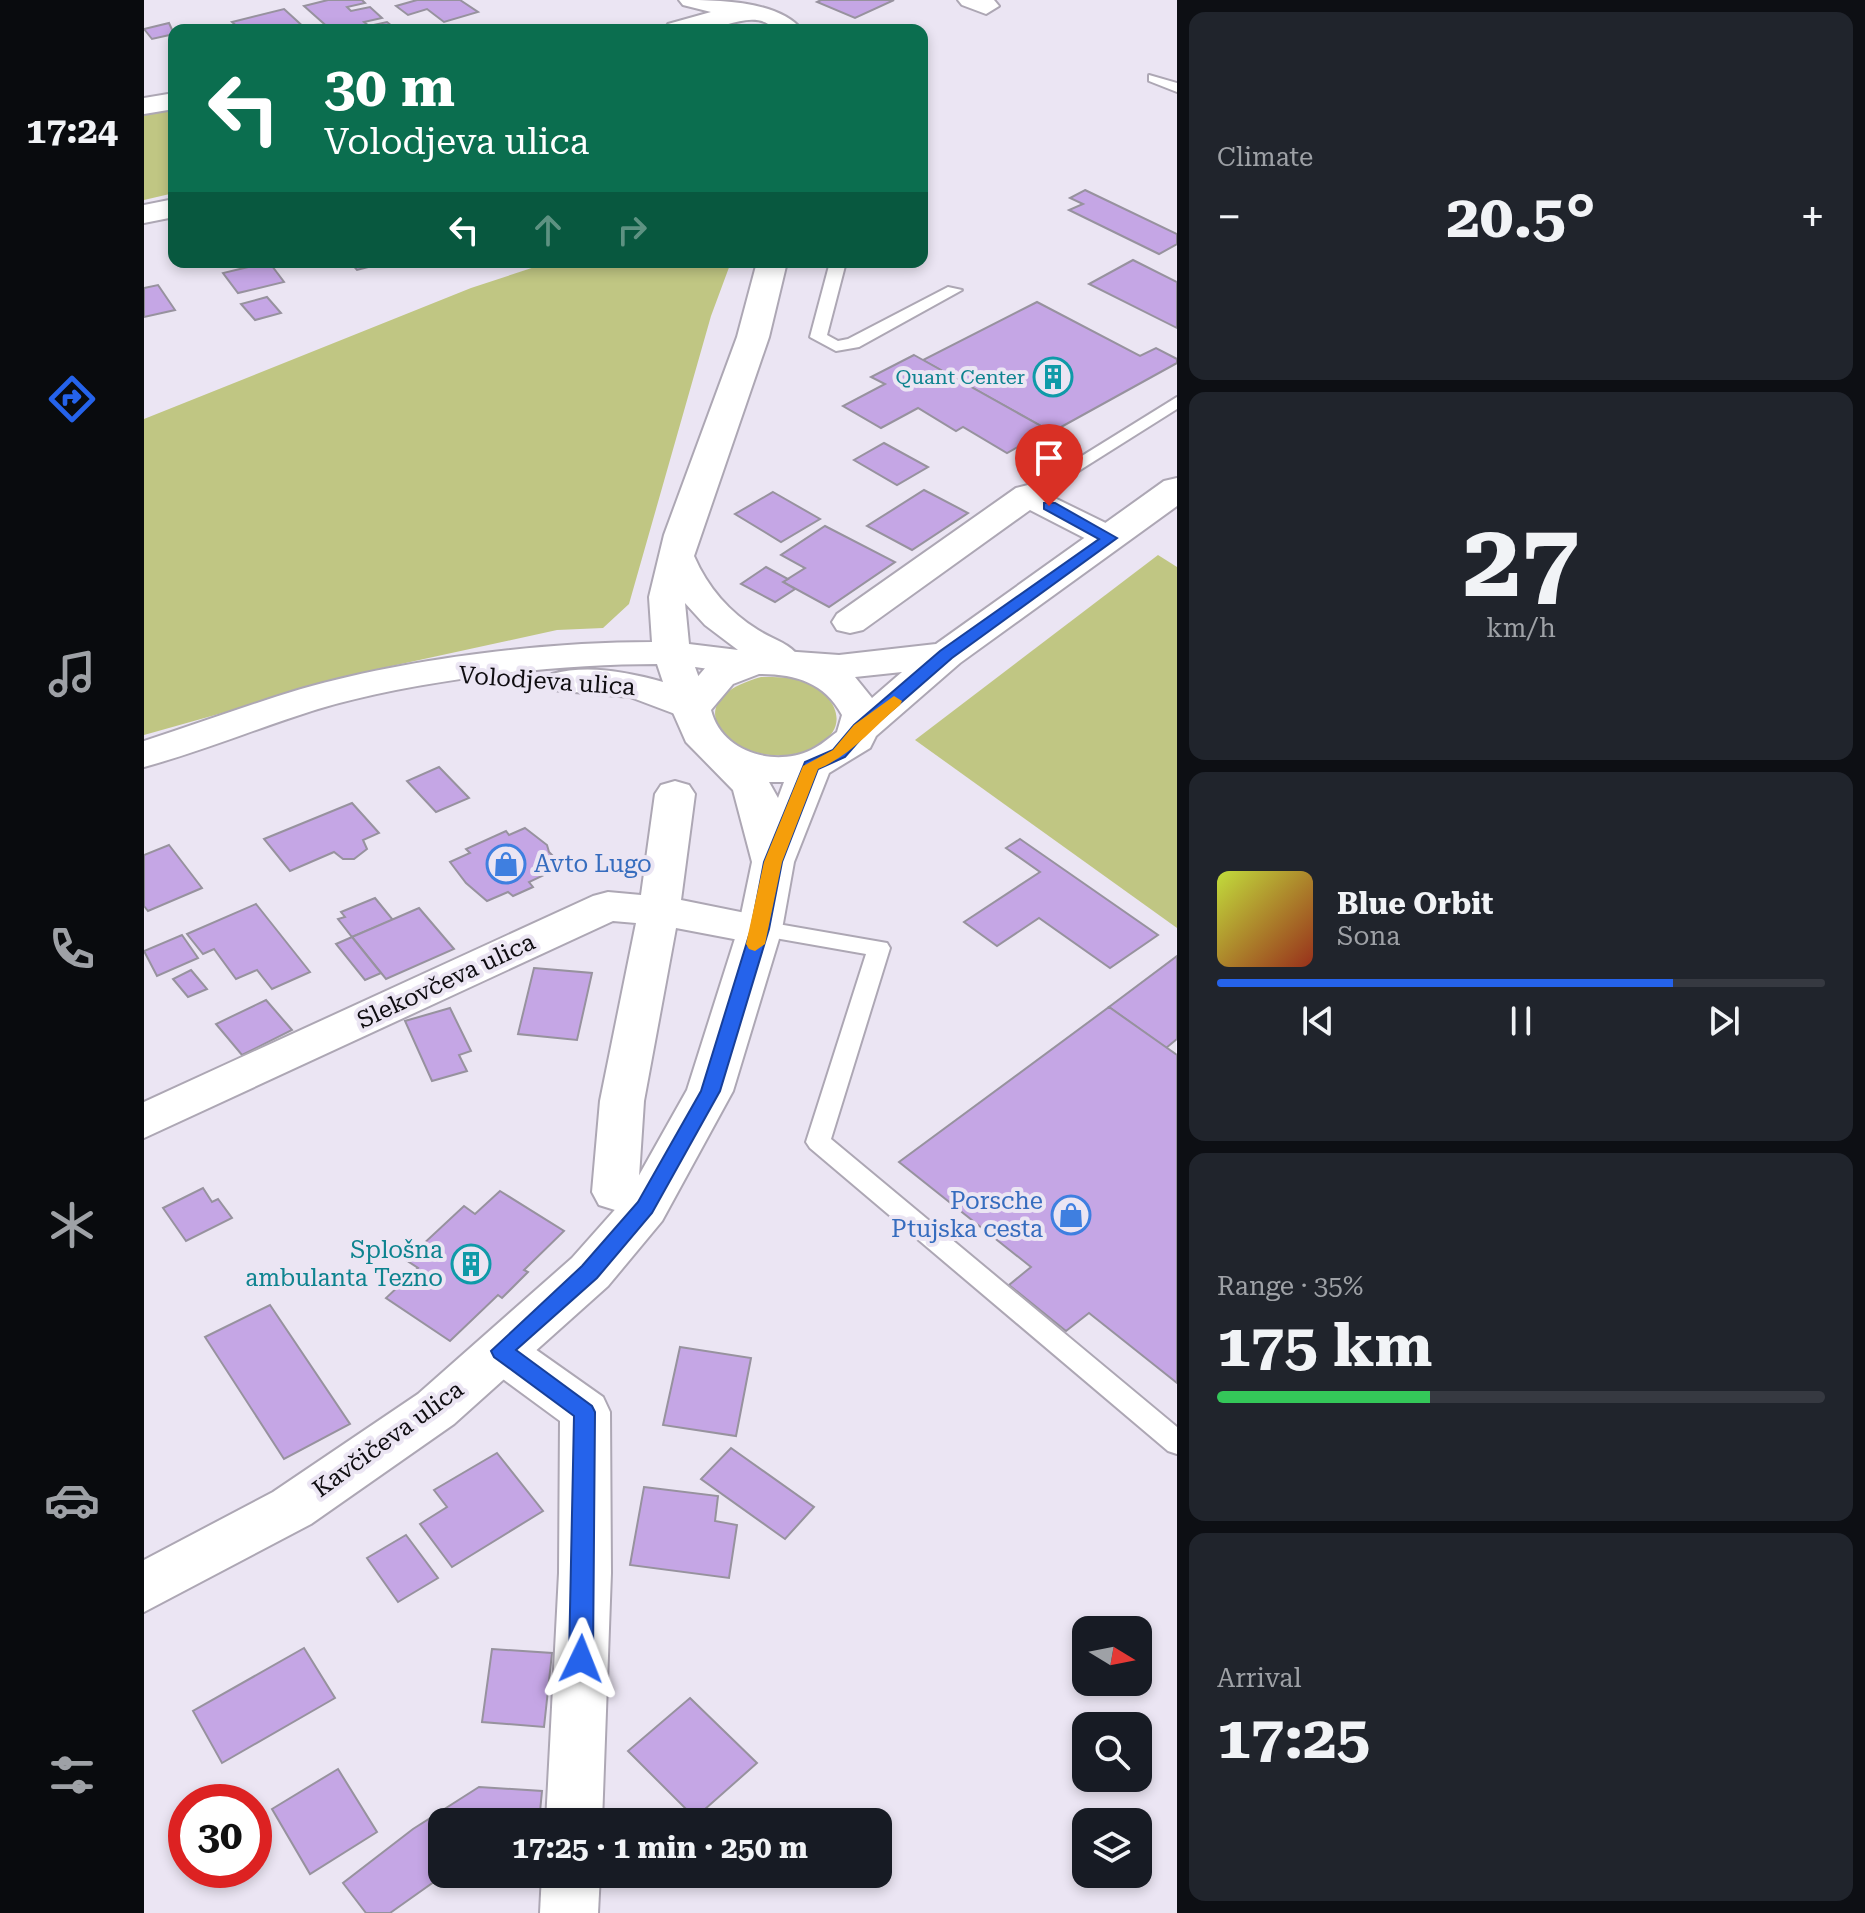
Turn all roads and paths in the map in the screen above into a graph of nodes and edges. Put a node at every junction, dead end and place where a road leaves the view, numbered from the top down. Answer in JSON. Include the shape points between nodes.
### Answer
{"nodes":[{"id":1,"x":692,"y":0,"type":"edge"},
{"id":2,"x":740,"y":11,"type":"junction"},
{"id":3,"x":783,"y":16,"type":"edge"},
{"id":4,"x":697,"y":24,"type":"edge"},
{"id":5,"x":1154,"y":78,"type":"dead end"},
{"id":6,"x":1177,"y":88,"type":"edge"},
{"id":7,"x":168,"y":102,"type":"edge"},
{"id":8,"x":144,"y":106,"type":"edge"},
{"id":9,"x":168,"y":209,"type":"edge"},
{"id":10,"x":144,"y":214,"type":"edge"},
{"id":11,"x":770,"y":268,"type":"edge"},
{"id":12,"x":836,"y":268,"type":"edge"},
{"id":13,"x":954,"y":290,"type":"dead end"},
{"id":14,"x":1177,"y":402,"type":"edge"},
{"id":15,"x":1177,"y":489,"type":"edge"},
{"id":16,"x":1028,"y":495,"type":"junction"},
{"id":17,"x":1110,"y":538,"type":"junction"},
{"id":18,"x":676,"y":556,"type":"junction"},
{"id":19,"x":850,"y":622,"type":"dead end"},
{"id":20,"x":671,"y":653,"type":"junction"},
{"id":21,"x":946,"y":655,"type":"junction"},
{"id":22,"x":751,"y":663,"type":"junction"},
{"id":23,"x":802,"y":664,"type":"junction"},
{"id":24,"x":436,"y":673,"type":"junction"},
{"id":25,"x":691,"y":708,"type":"junction"},
{"id":26,"x":860,"y":729,"type":"junction"},
{"id":27,"x":144,"y":754,"type":"edge"},
{"id":28,"x":732,"y":760,"type":"junction"},
{"id":29,"x":811,"y":766,"type":"junction"},
{"id":30,"x":675,"y":794,"type":"dead end"},
{"id":31,"x":773,"y":862,"type":"junction"},
{"id":32,"x":659,"y":910,"type":"junction"},
{"id":33,"x":760,"y":929,"type":"junction"},
{"id":34,"x":144,"y":1121,"type":"edge"},
{"id":35,"x":615,"y":1192,"type":"dead end"},
{"id":36,"x":501,"y":1351,"type":"junction"},
{"id":37,"x":1177,"y":1443,"type":"edge"},
{"id":38,"x":144,"y":1588,"type":"edge"},
{"id":39,"x":575,"y":1808,"type":"edge"},
{"id":40,"x":570,"y":1888,"type":"edge"},
{"id":41,"x":568,"y":1913,"type":"edge"}],
"edges":[{"from":1,"to":2,"type":"street"},
{"from":2,"to":3,"type":"street"},
{"from":2,"to":4,"type":"street"},
{"from":5,"to":6,"type":"lane"},
{"from":7,"to":8,"type":"street"},
{"from":9,"to":10,"type":"street"},
{"from":11,"to":18,"type":"street","via":[[753,337]]},
{"from":12,"to":13,"type":"lane","via":[[818,337],[836,346],[853,343]]},
{"from":14,"to":16,"type":"lane"},
{"from":15,"to":17,"type":"street"},
{"from":16,"to":17,"type":"street"},
{"from":16,"to":19,"type":"street"},
{"from":17,"to":21,"type":"street"},
{"from":18,"to":20,"type":"street","via":[[667,597]]},
{"from":18,"to":23,"type":"street","via":[[686,583],[714,615],[745,641]]},
{"from":20,"to":22,"type":"street","name":"Volodjeva ulica"},
{"from":20,"to":24,"type":"street","name":"Volodjeva ulica","via":[[595,653]]},
{"from":20,"to":25,"type":"street"},
{"from":21,"to":23,"type":"street","via":[[839,667]]},
{"from":21,"to":26,"type":"street"},
{"from":22,"to":23,"type":"street"},
{"from":22,"to":25,"type":"street","via":[[716,675]]},
{"from":23,"to":26,"type":"street","via":[[850,688],[862,713]]},
{"from":24,"to":25,"type":"street","name":"Volodjeva ulica","via":[[538,683],[619,682],[654,689]]},
{"from":24,"to":27,"type":"street","name":"Volodjeva ulica","via":[[314,698]]},
{"from":25,"to":28,"type":"street","via":[[699,735]]},
{"from":26,"to":29,"type":"street","via":[[839,754]]},
{"from":28,"to":29,"type":"street","via":[[772,769]]},
{"from":28,"to":31,"type":"street","via":[[754,791]]},
{"from":29,"to":31,"type":"street","name":"Kavčičeva ulica"},
{"from":30,"to":32,"type":"street"},
{"from":31,"to":33,"type":"street","name":"Kavčičeva ulica"},
{"from":32,"to":33,"type":"street","name":"Slekovčeva ulica"},
{"from":32,"to":34,"type":"street","name":"Slekovčeva ulica","via":[[608,906]]},
{"from":32,"to":35,"type":"street","via":[[622,1101]]},
{"from":33,"to":36,"type":"street","name":"Kavčičeva ulica","via":[[710,1091],[645,1208],[590,1272]]},
{"from":33,"to":37,"type":"lane","via":[[879,948],[818,1142]]},
{"from":36,"to":38,"type":"street","name":"Kavčičeva ulica","via":[[436,1409],[292,1508]]},
{"from":36,"to":39,"type":"street","via":[[585,1412],[585,1573]]},
{"from":40,"to":41,"type":"street"}]}
